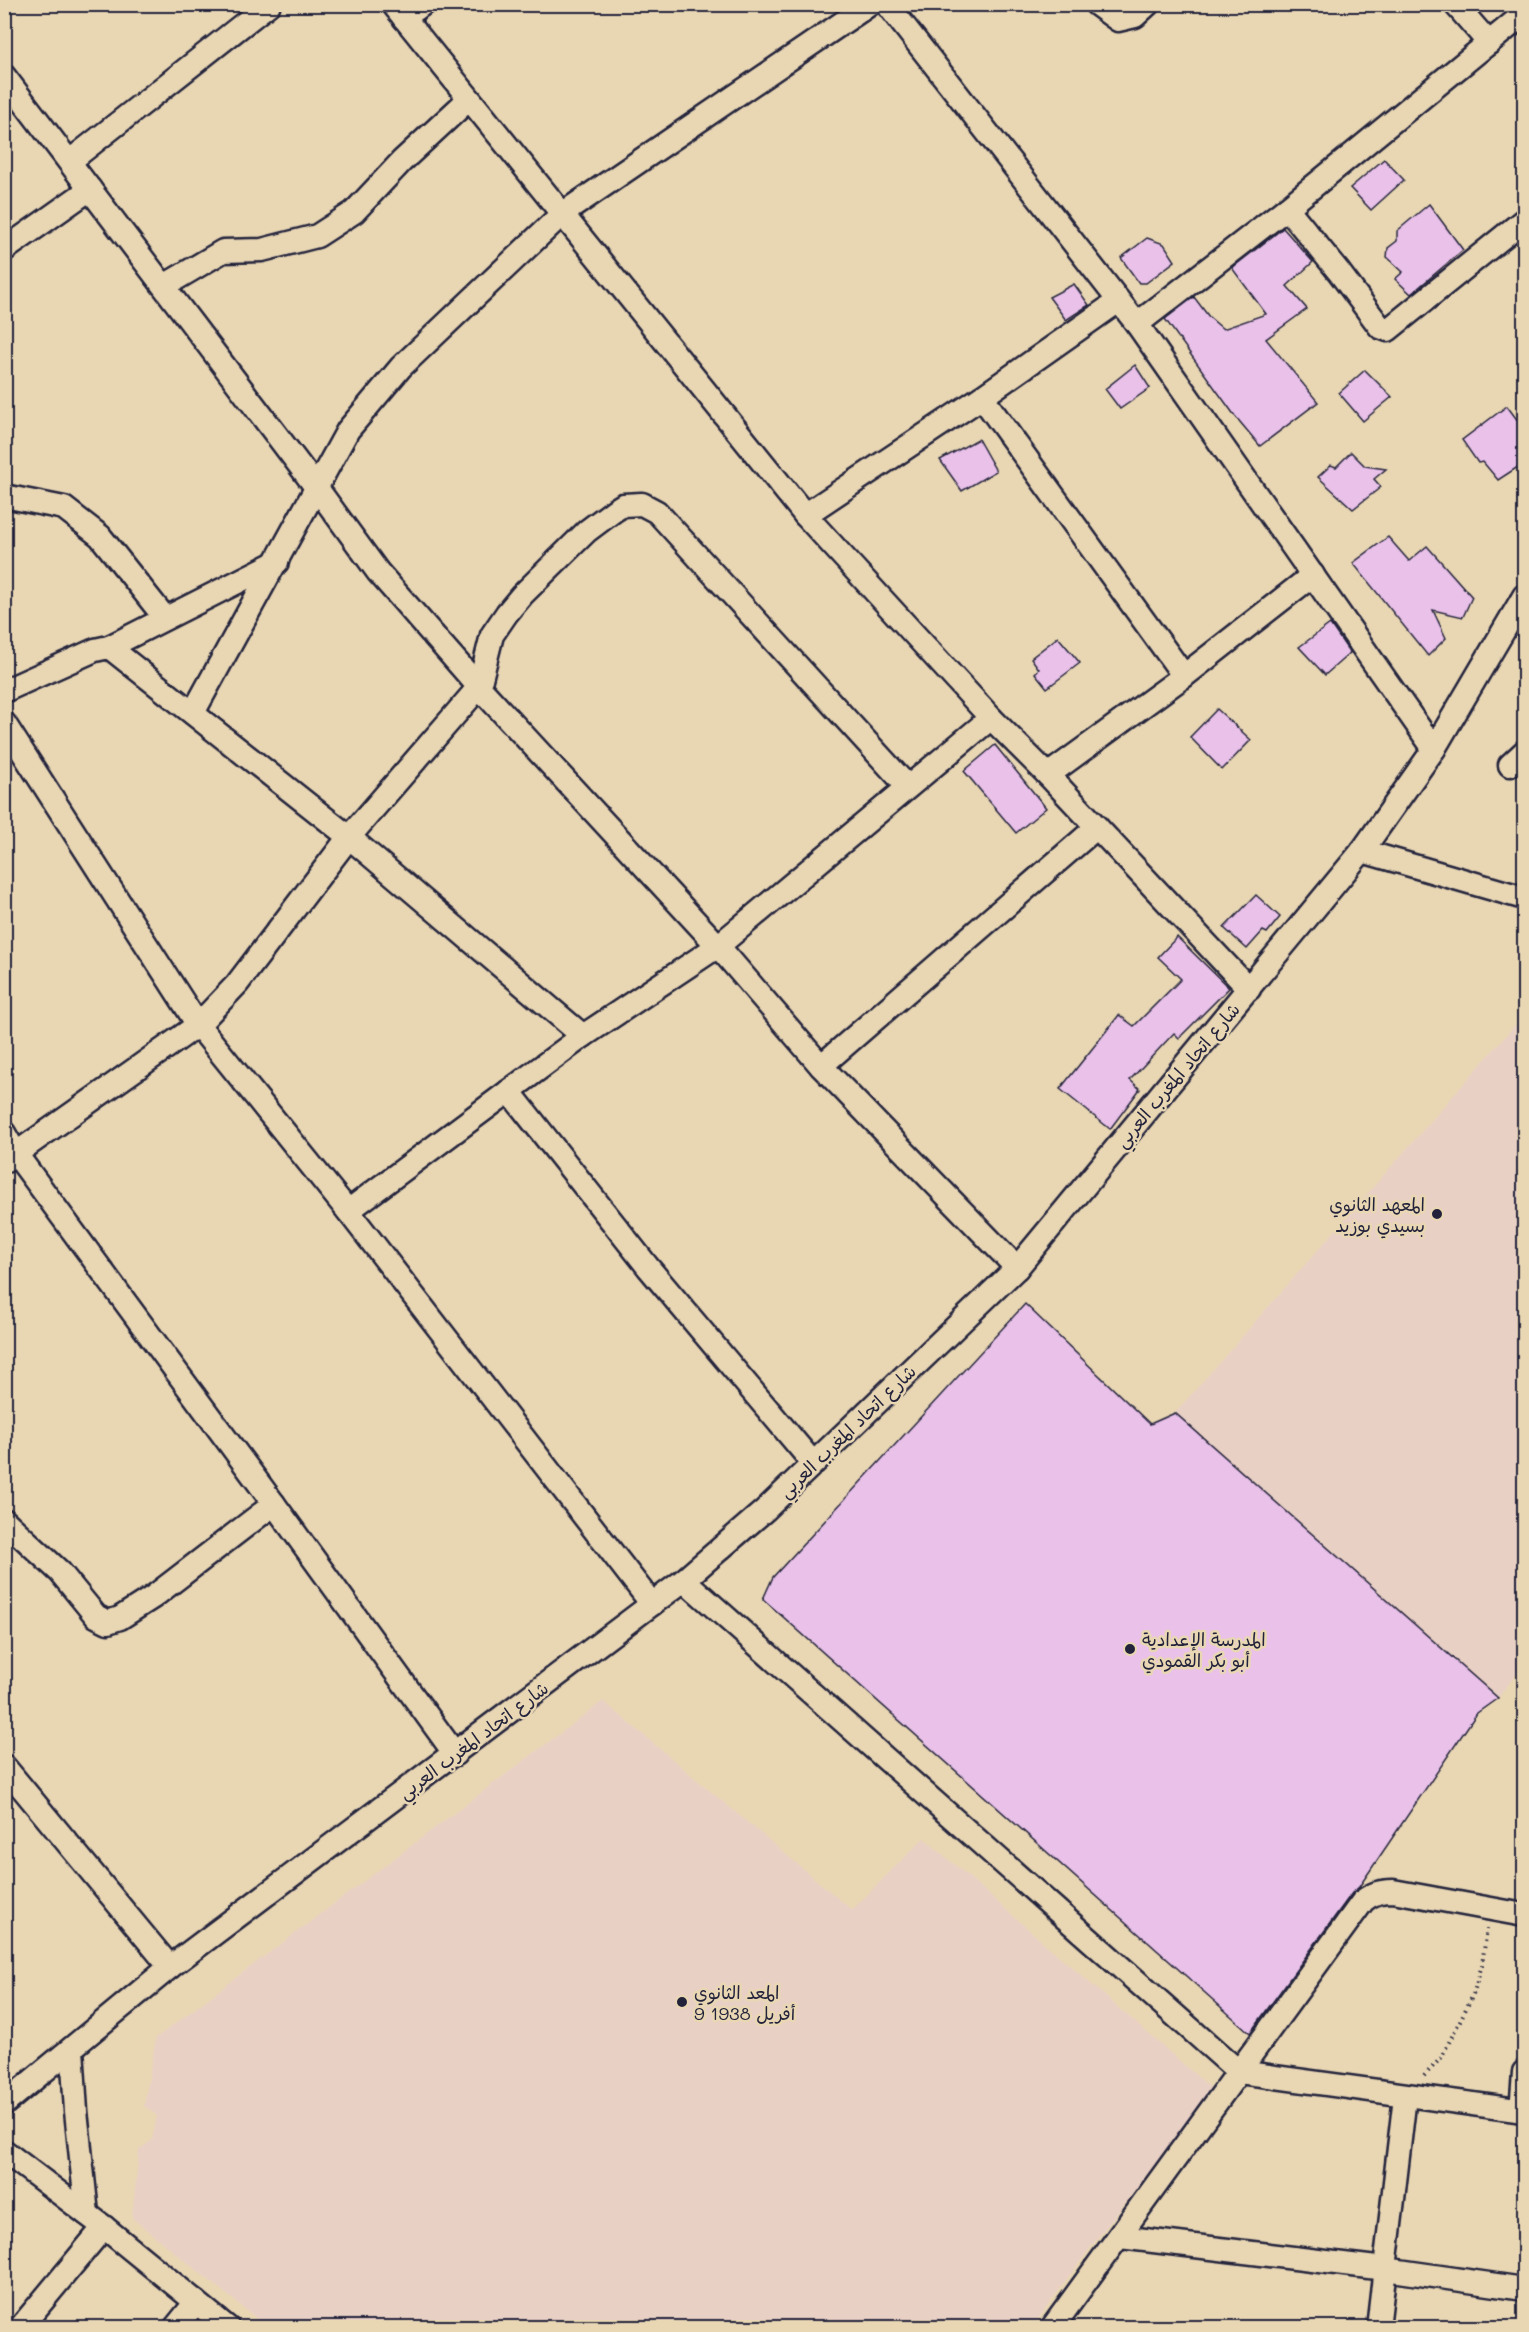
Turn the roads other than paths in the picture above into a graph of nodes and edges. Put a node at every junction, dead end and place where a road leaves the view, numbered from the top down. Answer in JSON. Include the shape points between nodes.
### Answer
{"nodes":[{"id":1,"x":269,"y":4,"type":"edge"},
{"id":2,"x":423,"y":4,"type":"edge"},
{"id":3,"x":870,"y":4,"type":"edge"},
{"id":4,"x":888,"y":4,"type":"edge"},
{"id":5,"x":1096,"y":4,"type":"edge"},
{"id":6,"x":1148,"y":4,"type":"edge"},
{"id":7,"x":1455,"y":4,"type":"edge"},
{"id":8,"x":398,"y":11,"type":"edge"},
{"id":9,"x":1524,"y":14,"type":"edge"},
{"id":10,"x":1489,"y":43,"type":"junction"},
{"id":11,"x":4,"y":76,"type":"edge"},
{"id":12,"x":469,"y":99,"type":"junction"},
{"id":13,"x":70,"y":161,"type":"junction"},
{"id":14,"x":90,"y":189,"type":"junction"},
{"id":15,"x":1287,"y":208,"type":"junction"},
{"id":16,"x":562,"y":214,"type":"junction"},
{"id":17,"x":1524,"y":220,"type":"edge"},
{"id":18,"x":4,"y":250,"type":"edge"},
{"id":19,"x":164,"y":286,"type":"junction"},
{"id":20,"x":1118,"y":302,"type":"junction"},
{"id":21,"x":1137,"y":324,"type":"junction"},
{"id":22,"x":982,"y":398,"type":"junction"},
{"id":23,"x":316,"y":487,"type":"junction"},
{"id":24,"x":7,"y":493,"type":"edge"},
{"id":25,"x":805,"y":515,"type":"junction"},
{"id":26,"x":277,"y":562,"type":"junction"},
{"id":27,"x":1313,"y":576,"type":"junction"},
{"id":28,"x":1521,"y":607,"type":"edge"},
{"id":29,"x":165,"y":618,"type":"junction"},
{"id":30,"x":109,"y":647,"type":"junction"},
{"id":31,"x":1184,"y":676,"type":"junction"},
{"id":32,"x":479,"y":687,"type":"junction"},
{"id":33,"x":4,"y":691,"type":"edge"},
{"id":34,"x":193,"y":712,"type":"junction"},
{"id":35,"x":991,"y":718,"type":"junction"},
{"id":36,"x":4,"y":723,"type":"edge"},
{"id":37,"x":1434,"y":749,"type":"junction"},
{"id":38,"x":1048,"y":775,"type":"junction"},
{"id":39,"x":907,"y":786,"type":"junction"},
{"id":40,"x":1097,"y":827,"type":"junction"},
{"id":41,"x":349,"y":837,"type":"junction"},
{"id":42,"x":1362,"y":851,"type":"junction"},
{"id":43,"x":1524,"y":898,"type":"edge"},
{"id":44,"x":718,"y":946,"type":"junction"},
{"id":45,"x":1249,"y":989,"type":"junction"},
{"id":46,"x":198,"y":1025,"type":"junction"},
{"id":47,"x":583,"y":1036,"type":"junction"},
{"id":48,"x":821,"y":1066,"type":"junction"},
{"id":49,"x":509,"y":1091,"type":"junction"},
{"id":50,"x":4,"y":1133,"type":"edge"},
{"id":51,"x":10,"y":1158,"type":"edge"},
{"id":52,"x":348,"y":1211,"type":"junction"},
{"id":53,"x":1017,"y":1268,"type":"junction"},
{"id":54,"x":813,"y":1463,"type":"junction"},
{"id":55,"x":274,"y":1504,"type":"junction"},
{"id":56,"x":4,"y":1520,"type":"edge"},
{"id":57,"x":684,"y":1580,"type":"junction"},
{"id":58,"x":652,"y":1604,"type":"junction"},
{"id":59,"x":455,"y":1754,"type":"junction"},
{"id":60,"x":4,"y":1766,"type":"edge"},
{"id":61,"x":1524,"y":1915,"type":"edge"},
{"id":62,"x":170,"y":1967,"type":"junction"},
{"id":63,"x":72,"y":2049,"type":"junction"},
{"id":64,"x":1239,"y":2072,"type":"junction"},
{"id":65,"x":1524,"y":2072,"type":"edge"},
{"id":66,"x":1405,"y":2096,"type":"junction"},
{"id":67,"x":4,"y":2104,"type":"edge"},
{"id":68,"x":1523,"y":2111,"type":"edge"},
{"id":69,"x":4,"y":2151,"type":"edge"},
{"id":70,"x":96,"y":2221,"type":"junction"},
{"id":71,"x":1120,"y":2236,"type":"junction"},
{"id":72,"x":1385,"y":2269,"type":"junction"},
{"id":73,"x":1524,"y":2289,"type":"edge"},
{"id":74,"x":196,"y":2302,"type":"junction"},
{"id":75,"x":20,"y":2328,"type":"edge"},
{"id":76,"x":176,"y":2328,"type":"edge"},
{"id":77,"x":228,"y":2328,"type":"edge"},
{"id":78,"x":1052,"y":2328,"type":"edge"},
{"id":79,"x":1378,"y":2328,"type":"edge"}],
"edges":[{"from":1,"to":13,"type":"street"},
{"from":2,"to":8,"type":"street"},
{"from":3,"to":16,"type":"street"},
{"from":4,"to":20,"type":"street"},
{"from":5,"to":6,"type":"street","via":[[1119,20],[1135,16]]},
{"from":7,"to":10,"type":"street"},
{"from":8,"to":12,"type":"street"},
{"from":9,"to":10,"type":"street"},
{"from":10,"to":15,"type":"street"},
{"from":11,"to":13,"type":"street"},
{"from":12,"to":16,"type":"street"},
{"from":12,"to":19,"type":"street","via":[[354,212],[317,237],[262,250],[223,251]]},
{"from":13,"to":14,"type":"street"},
{"from":14,"to":18,"type":"street"},
{"from":14,"to":19,"type":"street"},
{"from":15,"to":17,"type":"street","via":[[1380,327],[1388,330]]},
{"from":15,"to":21,"type":"street"},
{"from":16,"to":23,"type":"street","via":[[401,367],[348,430]]},
{"from":16,"to":25,"type":"street"},
{"from":19,"to":23,"type":"street"},
{"from":20,"to":21,"type":"street"},
{"from":20,"to":22,"type":"street"},
{"from":21,"to":27,"type":"street"},
{"from":22,"to":25,"type":"street"},
{"from":22,"to":31,"type":"street"},
{"from":23,"to":26,"type":"street"},
{"from":23,"to":32,"type":"street","via":[[378,573]]},
{"from":24,"to":29,"type":"street","via":[[64,508],[100,536]]},
{"from":25,"to":35,"type":"street"},
{"from":26,"to":29,"type":"street"},
{"from":26,"to":34,"type":"street"},
{"from":27,"to":31,"type":"street"},
{"from":27,"to":37,"type":"street"},
{"from":28,"to":37,"type":"street","name":"شارع اتحاد المغرب العربي"},
{"from":29,"to":30,"type":"street"},
{"from":30,"to":33,"type":"street"},
{"from":30,"to":34,"type":"street"},
{"from":31,"to":38,"type":"street"},
{"from":32,"to":39,"type":"street","via":[[492,635],[522,595],[587,531],[623,505],[642,504],[657,512]]},
{"from":32,"to":41,"type":"street"},
{"from":32,"to":44,"type":"street"},
{"from":34,"to":41,"type":"street"},
{"from":35,"to":38,"type":"street"},
{"from":35,"to":39,"type":"street"},
{"from":36,"to":46,"type":"street"},
{"from":37,"to":42,"type":"street","name":"شارع اتحاد المغرب العربي"},
{"from":38,"to":40,"type":"street"},
{"from":39,"to":44,"type":"street"},
{"from":40,"to":45,"type":"street"},
{"from":40,"to":48,"type":"street"},
{"from":41,"to":46,"type":"street","via":[[237,984]]},
{"from":41,"to":47,"type":"street"},
{"from":42,"to":43,"type":"street"},
{"from":42,"to":45,"type":"street","name":"شارع اتحاد المغرب العربي"},
{"from":44,"to":47,"type":"street"},
{"from":44,"to":48,"type":"street"},
{"from":45,"to":53,"type":"street","name":"شارع اتحاد المغرب العربي"},
{"from":46,"to":51,"type":"street"},
{"from":46,"to":52,"type":"street"},
{"from":47,"to":49,"type":"street"},
{"from":48,"to":53,"type":"street"},
{"from":49,"to":52,"type":"street"},
{"from":49,"to":54,"type":"street","via":[[648,1267]]},
{"from":50,"to":51,"type":"street"},
{"from":51,"to":55,"type":"street"},
{"from":52,"to":58,"type":"street"},
{"from":53,"to":54,"type":"street","name":"شارع اتحاد المغرب العربي"},
{"from":54,"to":57,"type":"street","name":"شارع اتحاد المغرب العربي"},
{"from":55,"to":56,"type":"street","via":[[153,1597],[108,1622],[96,1616],[60,1572]]},
{"from":55,"to":59,"type":"street"},
{"from":57,"to":58,"type":"street","name":"شارع اتحاد المغرب العربي"},
{"from":57,"to":64,"type":"street"},
{"from":58,"to":59,"type":"street","name":"شارع اتحاد المغرب العربي"},
{"from":59,"to":62,"type":"street","name":"شارع اتحاد المغرب العربي"},
{"from":60,"to":62,"type":"street"},
{"from":61,"to":64,"type":"street","via":[[1393,1891],[1370,1895]]},
{"from":62,"to":63,"type":"street","name":"شارع اتحاد المغرب العربي"},
{"from":63,"to":67,"type":"street","name":"شارع اتحاد المغرب العربي"},
{"from":63,"to":70,"type":"street","via":[[77,2121]]},
{"from":64,"to":66,"type":"street"},
{"from":64,"to":71,"type":"street"},
{"from":65,"to":68,"type":"street"},
{"from":66,"to":68,"type":"street"},
{"from":66,"to":72,"type":"street"},
{"from":69,"to":70,"type":"street"},
{"from":70,"to":74,"type":"street"},
{"from":70,"to":75,"type":"street"},
{"from":71,"to":72,"type":"street"},
{"from":71,"to":78,"type":"street"},
{"from":72,"to":73,"type":"street"},
{"from":72,"to":79,"type":"street"},
{"from":74,"to":76,"type":"street"},
{"from":74,"to":77,"type":"street"}]}
